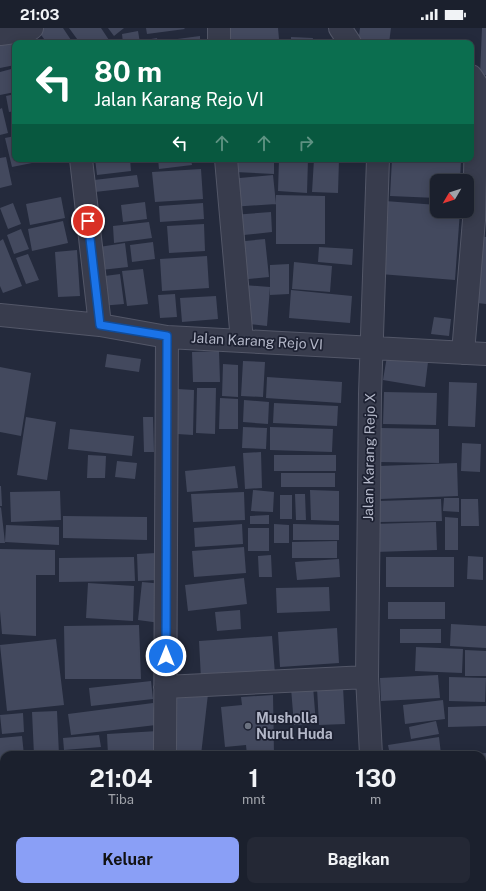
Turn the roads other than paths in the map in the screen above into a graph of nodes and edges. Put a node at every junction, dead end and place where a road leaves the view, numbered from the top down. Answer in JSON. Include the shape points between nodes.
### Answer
{"nodes":[{"id":1,"x":219,"y":28,"type":"edge"},
{"id":2,"x":340,"y":28,"type":"edge"},
{"id":3,"x":0,"y":34,"type":"edge"},
{"id":4,"x":34,"y":34,"type":"edge"},
{"id":5,"x":219,"y":40,"type":"edge"},
{"id":6,"x":348,"y":40,"type":"edge"},
{"id":7,"x":474,"y":80,"type":"edge"},
{"id":8,"x":81,"y":162,"type":"edge"},
{"id":9,"x":226,"y":162,"type":"edge"},
{"id":10,"x":378,"y":162,"type":"edge"},
{"id":11,"x":0,"y":315,"type":"edge"},
{"id":12,"x":100,"y":325,"type":"junction"},
{"id":13,"x":167,"y":336,"type":"junction"},
{"id":14,"x":242,"y":341,"type":"junction"},
{"id":15,"x":371,"y":347,"type":"junction"},
{"id":16,"x":463,"y":353,"type":"junction"},
{"id":17,"x":486,"y":354,"type":"edge"},
{"id":18,"x":367,"y":677,"type":"junction"},
{"id":19,"x":165,"y":688,"type":"junction"},
{"id":20,"x":165,"y":751,"type":"edge"},
{"id":21,"x":371,"y":751,"type":"edge"}],
"edges":[{"from":1,"to":5,"type":"street"},
{"from":2,"to":6,"type":"street"},
{"from":3,"to":4,"type":"street"},
{"from":7,"to":16,"type":"street","via":[[477,85],[474,220]]},
{"from":8,"to":12,"type":"street"},
{"from":9,"to":14,"type":"street"},
{"from":10,"to":15,"type":"street","name":"Jalan Karang Rejo X"},
{"from":11,"to":12,"type":"street","name":"Jalan Karang Rejo VI"},
{"from":12,"to":13,"type":"street","name":"Jalan Karang Rejo VI"},
{"from":13,"to":14,"type":"street","name":"Jalan Karang Rejo VI"},
{"from":13,"to":19,"type":"street"},
{"from":14,"to":15,"type":"street","name":"Jalan Karang Rejo VI"},
{"from":15,"to":16,"type":"street","name":"Jalan Karang Rejo VI"},
{"from":15,"to":18,"type":"street","name":"Jalan Karang Rejo X"},
{"from":16,"to":17,"type":"street","name":"Jalan Karang Rejo VI"},
{"from":18,"to":19,"type":"street"},
{"from":18,"to":21,"type":"street","name":"Jalan Karang Rejo X"},
{"from":19,"to":20,"type":"street"}]}
